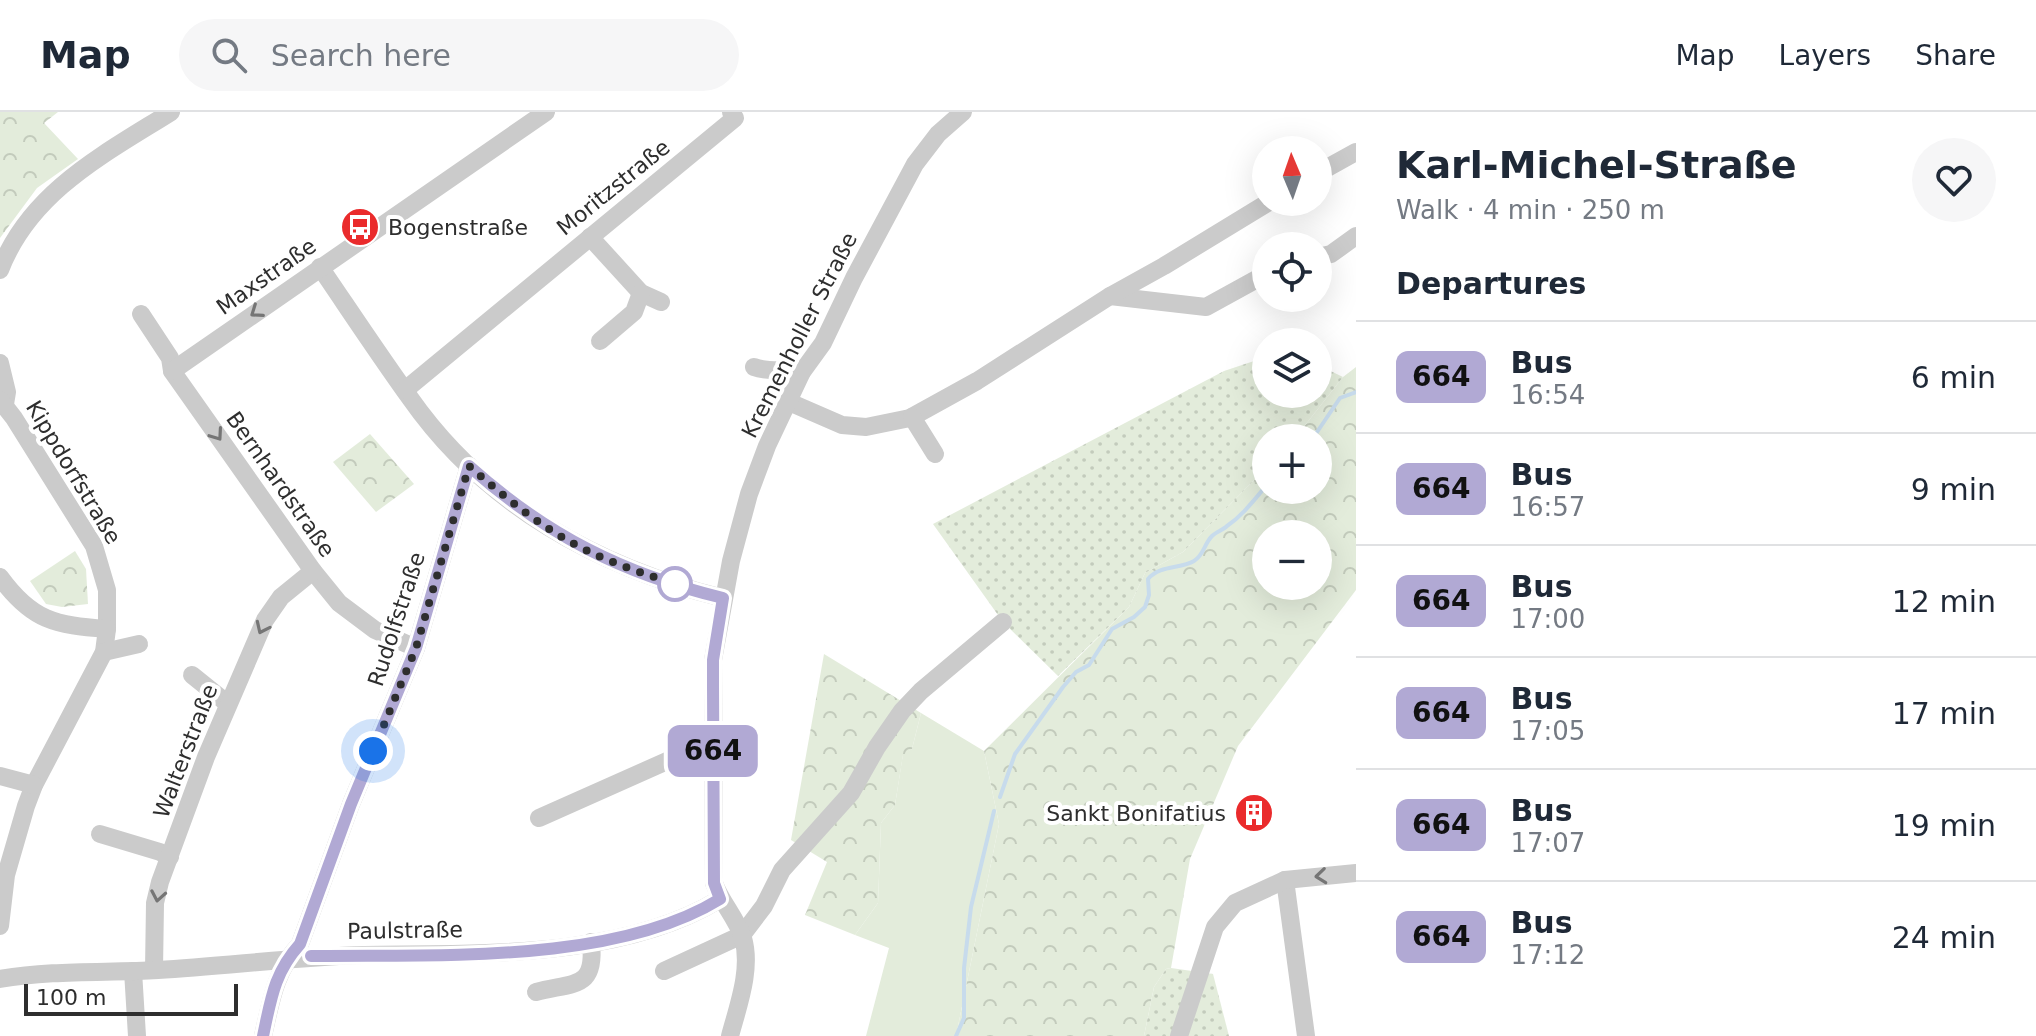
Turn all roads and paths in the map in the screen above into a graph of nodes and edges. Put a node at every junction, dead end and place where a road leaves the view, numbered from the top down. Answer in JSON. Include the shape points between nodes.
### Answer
{"nodes":[{"id":1,"x":171,"y":112,"type":"edge"},
{"id":2,"x":546,"y":112,"type":"edge"},
{"id":3,"x":731,"y":112,"type":"edge"},
{"id":4,"x":954,"y":114,"type":"edge"},
{"id":5,"x":1356,"y":152,"type":"edge"},
{"id":6,"x":1332,"y":165,"type":"edge"},
{"id":7,"x":1252,"y":212,"type":"edge"},
{"id":8,"x":1356,"y":236,"type":"edge"},
{"id":9,"x":590,"y":237,"type":"junction"},
{"id":10,"x":1332,"y":253,"type":"edge"},
{"id":11,"x":320,"y":267,"type":"junction"},
{"id":12,"x":0,"y":270,"type":"edge"},
{"id":13,"x":1252,"y":282,"type":"edge"},
{"id":14,"x":641,"y":293,"type":"junction"},
{"id":15,"x":1110,"y":296,"type":"junction"},
{"id":16,"x":661,"y":302,"type":"dead end"},
{"id":17,"x":141,"y":314,"type":"dead end"},
{"id":18,"x":600,"y":341,"type":"dead end"},
{"id":19,"x":0,"y":363,"type":"edge"},
{"id":20,"x":754,"y":367,"type":"dead end"},
{"id":21,"x":172,"y":371,"type":"junction"},
{"id":22,"x":802,"y":372,"type":"junction"},
{"id":23,"x":405,"y":390,"type":"junction"},
{"id":24,"x":3,"y":402,"type":"edge"},
{"id":25,"x":789,"y":402,"type":"junction"},
{"id":26,"x":912,"y":417,"type":"junction"},
{"id":27,"x":935,"y":454,"type":"dead end"},
{"id":28,"x":469,"y":466,"type":"junction"},
{"id":29,"x":313,"y":571,"type":"junction"},
{"id":30,"x":0,"y":577,"type":"edge"},
{"id":31,"x":723,"y":598,"type":"junction"},
{"id":32,"x":1003,"y":622,"type":"dead end"},
{"id":33,"x":107,"y":629,"type":"junction"},
{"id":34,"x":139,"y":644,"type":"dead end"},
{"id":35,"x":416,"y":648,"type":"junction"},
{"id":36,"x":104,"y":652,"type":"junction"},
{"id":37,"x":192,"y":675,"type":"dead end"},
{"id":38,"x":228,"y":704,"type":"junction"},
{"id":39,"x":714,"y":744,"type":"junction"},
{"id":40,"x":0,"y":776,"type":"edge"},
{"id":41,"x":34,"y":785,"type":"junction"},
{"id":42,"x":539,"y":818,"type":"dead end"},
{"id":43,"x":100,"y":834,"type":"dead end"},
{"id":44,"x":170,"y":857,"type":"junction"},
{"id":45,"x":1356,"y":873,"type":"edge"},
{"id":46,"x":1285,"y":880,"type":"junction"},
{"id":47,"x":720,"y":899,"type":"junction"},
{"id":48,"x":0,"y":926,"type":"edge"},
{"id":49,"x":742,"y":935,"type":"junction"},
{"id":50,"x":591,"y":942,"type":"junction"},
{"id":51,"x":285,"y":961,"type":"junction"},
{"id":52,"x":154,"y":970,"type":"junction"},
{"id":53,"x":133,"y":971,"type":"junction"},
{"id":54,"x":664,"y":971,"type":"dead end"},
{"id":55,"x":1,"y":973,"type":"edge"},
{"id":56,"x":536,"y":992,"type":"dead end"},
{"id":57,"x":137,"y":1036,"type":"edge"},
{"id":58,"x":263,"y":1036,"type":"edge"},
{"id":59,"x":730,"y":1036,"type":"edge"},
{"id":60,"x":1179,"y":1036,"type":"edge"},
{"id":61,"x":1306,"y":1036,"type":"edge"}],
"edges":[{"from":1,"to":12,"type":"street","via":[[57,188],[23,226]]},
{"from":2,"to":11,"type":"street","name":"Maxstraße"},
{"from":3,"to":9,"type":"street","name":"Moritzstraße","via":[[735,118]]},
{"from":4,"to":22,"type":"street","name":"Kremenholler Straße","via":[[915,164],[823,343]]},
{"from":5,"to":6,"type":"street"},
{"from":7,"to":15,"type":"street"},
{"from":8,"to":10,"type":"street"},
{"from":9,"to":14,"type":"street"},
{"from":9,"to":23,"type":"street","name":"Moritzstraße"},
{"from":11,"to":21,"type":"street","name":"Maxstraße","one_way":true},
{"from":11,"to":23,"type":"street"},
{"from":13,"to":15,"type":"street","via":[[1206,307]]},
{"from":14,"to":16,"type":"street"},
{"from":14,"to":18,"type":"street","via":[[634,312]]},
{"from":15,"to":26,"type":"street"},
{"from":17,"to":21,"type":"street","name":"Bernhardstraße","via":[[170,358]]},
{"from":19,"to":24,"type":"street","name":"Kippdorfstraße","via":[[7,392]]},
{"from":20,"to":22,"type":"street"},
{"from":21,"to":29,"type":"street","name":"Bernhardstraße","one_way":true},
{"from":22,"to":25,"type":"street","name":"Kremenholler Straße"},
{"from":23,"to":28,"type":"street"},
{"from":24,"to":33,"type":"street","name":"Kippdorfstraße","via":[[94,546],[107,590]]},
{"from":25,"to":26,"type":"street","via":[[842,425],[866,427]]},
{"from":25,"to":31,"type":"street","name":"Kremenholler Straße","via":[[749,494]]},
{"from":26,"to":27,"type":"street"},
{"from":28,"to":31,"type":"street","via":[[503,496],[586,550]]},
{"from":28,"to":35,"type":"street","name":"Rudolfstraße"},
{"from":29,"to":35,"type":"street","name":"Bernhardstraße","via":[[357,618]]},
{"from":29,"to":38,"type":"street","name":"Walterstraße","one_way":true,"via":[[272,608]]},
{"from":30,"to":33,"type":"street","via":[[15,597],[48,619]]},
{"from":31,"to":39,"type":"street","name":"Kremenholler Straße","via":[[713,660]]},
{"from":32,"to":49,"type":"street","via":[[902,711],[851,793],[782,870]]},
{"from":33,"to":36,"type":"street","name":"Kippdorfstraße"},
{"from":34,"to":36,"type":"street"},
{"from":35,"to":51,"type":"street","name":"Rudolfstraße","via":[[300,944]]},
{"from":36,"to":41,"type":"street","name":"Kippdorfstraße"},
{"from":37,"to":38,"type":"street"},
{"from":38,"to":44,"type":"street","name":"Walterstraße"},
{"from":39,"to":42,"type":"street"},
{"from":39,"to":47,"type":"street","name":"Kremenholler Straße","via":[[714,883]]},
{"from":40,"to":41,"type":"street"},
{"from":41,"to":48,"type":"street","via":[[6,875]]},
{"from":43,"to":44,"type":"street"},
{"from":44,"to":52,"type":"street","name":"Walterstraße","one_way":true,"via":[[155,903]]},
{"from":45,"to":46,"type":"street","one_way":true},
{"from":46,"to":60,"type":"street","via":[[1235,903],[1215,927]]},
{"from":46,"to":61,"type":"street"},
{"from":47,"to":49,"type":"street"},
{"from":47,"to":50,"type":"street","name":"Paulstraße","via":[[662,926]]},
{"from":49,"to":54,"type":"street"},
{"from":49,"to":59,"type":"street","via":[[745,974]]},
{"from":50,"to":51,"type":"street","name":"Paulstraße","via":[[502,953],[311,956]]},
{"from":50,"to":56,"type":"street","via":[[590,974]]},
{"from":51,"to":52,"type":"street","name":"Paulstraße"},
{"from":51,"to":58,"type":"street","name":"Rudolfstraße"},
{"from":52,"to":53,"type":"street","name":"Paulstraße"},
{"from":53,"to":55,"type":"street","name":"Paulstraße"},
{"from":53,"to":57,"type":"street"}]}
